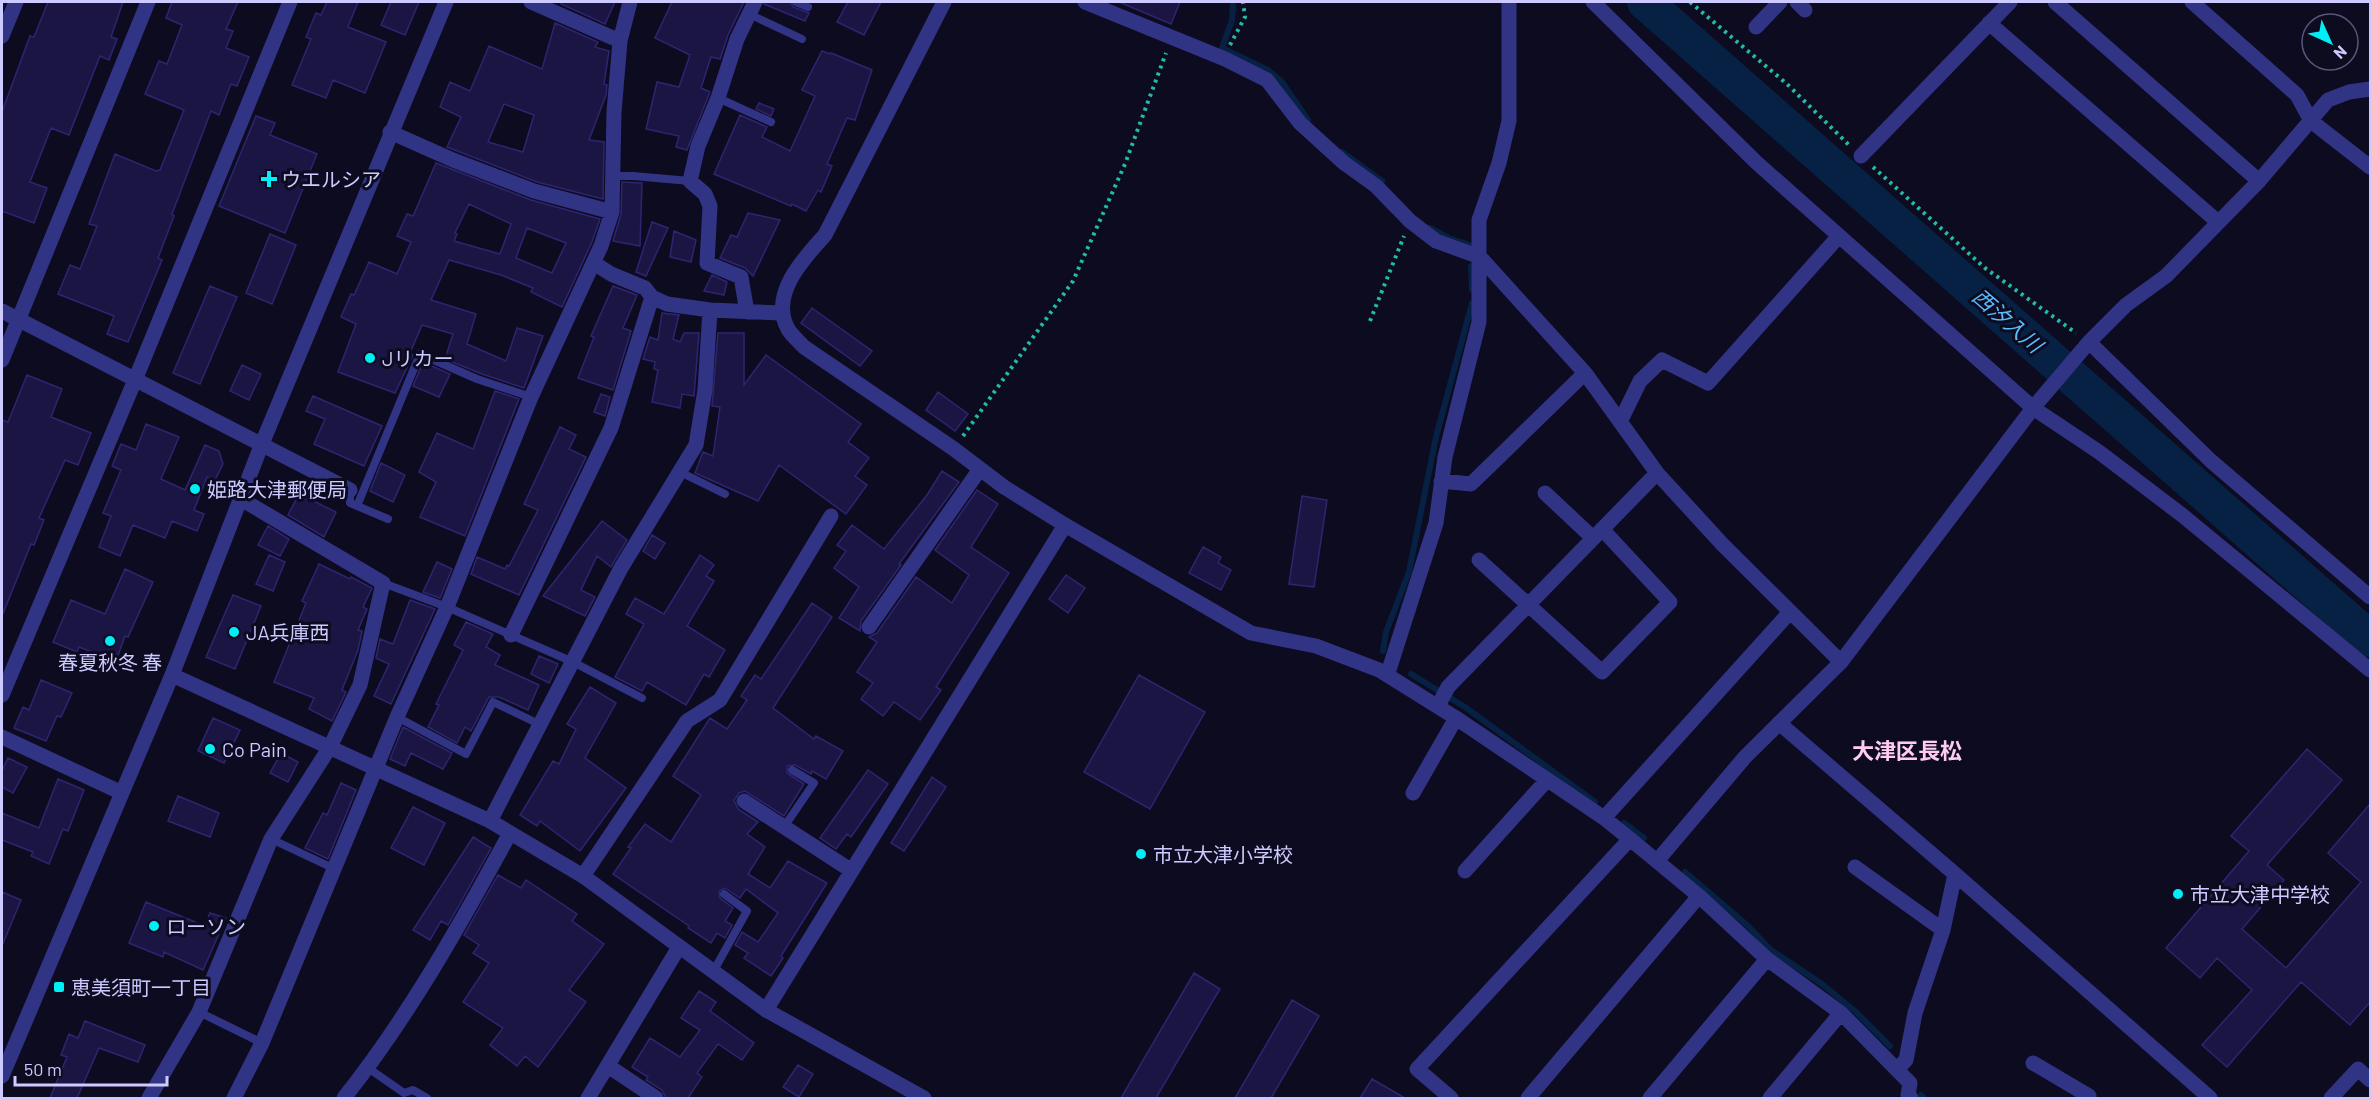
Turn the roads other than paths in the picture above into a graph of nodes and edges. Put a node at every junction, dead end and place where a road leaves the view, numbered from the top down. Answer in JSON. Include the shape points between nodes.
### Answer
{"nodes":[{"id":1,"x":16,"y":2,"type":"edge"},
{"id":2,"x":148,"y":2,"type":"edge"},
{"id":3,"x":290,"y":2,"type":"edge"},
{"id":4,"x":446,"y":2,"type":"edge"},
{"id":5,"x":531,"y":2,"type":"edge"},
{"id":6,"x":630,"y":2,"type":"edge"},
{"id":7,"x":795,"y":2,"type":"edge"},
{"id":8,"x":944,"y":2,"type":"edge"},
{"id":9,"x":1085,"y":2,"type":"edge"},
{"id":10,"x":1509,"y":2,"type":"edge"},
{"id":11,"x":1593,"y":2,"type":"edge"},
{"id":12,"x":1780,"y":2,"type":"edge"},
{"id":13,"x":2010,"y":2,"type":"edge"},
{"id":14,"x":2055,"y":2,"type":"edge"},
{"id":15,"x":2192,"y":2,"type":"edge"},
{"id":16,"x":808,"y":7,"type":"dead end"},
{"id":17,"x":752,"y":8,"type":"edge"},
{"id":18,"x":1989,"y":23,"type":"junction"},
{"id":19,"x":1756,"y":27,"type":"dead end"},
{"id":20,"x":2,"y":36,"type":"edge"},
{"id":21,"x":802,"y":39,"type":"dead end"},
{"id":22,"x":620,"y":41,"type":"junction"},
{"id":23,"x":2370,"y":88,"type":"edge"},
{"id":24,"x":718,"y":98,"type":"junction"},
{"id":25,"x":2311,"y":121,"type":"junction"},
{"id":26,"x":771,"y":122,"type":"dead end"},
{"id":27,"x":390,"y":132,"type":"junction"},
{"id":28,"x":1861,"y":156,"type":"road end"},
{"id":29,"x":2370,"y":167,"type":"edge"},
{"id":30,"x":614,"y":176,"type":"junction"},
{"id":31,"x":690,"y":181,"type":"junction"},
{"id":32,"x":2259,"y":181,"type":"junction"},
{"id":33,"x":612,"y":212,"type":"junction"},
{"id":34,"x":2218,"y":222,"type":"junction"},
{"id":35,"x":1839,"y":236,"type":"junction"},
{"id":36,"x":1480,"y":258,"type":"junction"},
{"id":37,"x":594,"y":263,"type":"junction"},
{"id":38,"x":652,"y":297,"type":"junction"},
{"id":39,"x":710,"y":310,"type":"junction"},
{"id":40,"x":2,"y":311,"type":"edge"},
{"id":41,"x":747,"y":312,"type":"junction"},
{"id":42,"x":782,"y":313,"type":"junction"},
{"id":43,"x":18,"y":320,"type":"junction"},
{"id":44,"x":2089,"y":342,"type":"junction"},
{"id":45,"x":2,"y":360,"type":"edge"},
{"id":46,"x":1585,"y":373,"type":"junction"},
{"id":47,"x":135,"y":380,"type":"junction"},
{"id":48,"x":531,"y":397,"type":"junction"},
{"id":49,"x":2033,"y":408,"type":"junction"},
{"id":50,"x":1620,"y":422,"type":"junction"},
{"id":51,"x":261,"y":446,"type":"junction"},
{"id":52,"x":980,"y":468,"type":"junction"},
{"id":53,"x":680,"y":472,"type":"junction"},
{"id":54,"x":1657,"y":473,"type":"junction"},
{"id":55,"x":1441,"y":481,"type":"junction"},
{"id":56,"x":350,"y":490,"type":"joint"},
{"id":57,"x":1545,"y":493,"type":"dead end"},
{"id":58,"x":725,"y":494,"type":"dead end"},
{"id":59,"x":241,"y":499,"type":"junction"},
{"id":60,"x":357,"y":506,"type":"junction"},
{"id":61,"x":831,"y":516,"type":"dead end"},
{"id":62,"x":388,"y":519,"type":"dead end"},
{"id":63,"x":1065,"y":525,"type":"junction"},
{"id":64,"x":1598,"y":534,"type":"junction"},
{"id":65,"x":1479,"y":560,"type":"dead end"},
{"id":66,"x":383,"y":583,"type":"junction"},
{"id":67,"x":2370,"y":597,"type":"edge"},
{"id":68,"x":1527,"y":605,"type":"junction"},
{"id":69,"x":447,"y":608,"type":"junction"},
{"id":70,"x":1790,"y":612,"type":"junction"},
{"id":71,"x":869,"y":627,"type":"dead end"},
{"id":72,"x":511,"y":634,"type":"junction"},
{"id":73,"x":573,"y":662,"type":"junction"},
{"id":74,"x":1841,"y":662,"type":"junction"},
{"id":75,"x":2370,"y":670,"type":"edge"},
{"id":76,"x":1388,"y":673,"type":"junction"},
{"id":77,"x":172,"y":675,"type":"junction"},
{"id":78,"x":2,"y":695,"type":"edge"},
{"id":79,"x":642,"y":698,"type":"dead end"},
{"id":80,"x":1438,"y":706,"type":"junction"},
{"id":81,"x":397,"y":717,"type":"junction"},
{"id":82,"x":1456,"y":718,"type":"junction"},
{"id":83,"x":1779,"y":723,"type":"junction"},
{"id":84,"x":541,"y":725,"type":"junction"},
{"id":85,"x":2,"y":737,"type":"edge"},
{"id":86,"x":330,"y":747,"type":"junction"},
{"id":87,"x":377,"y":769,"type":"junction"},
{"id":88,"x":792,"y":770,"type":"dead end"},
{"id":89,"x":1547,"y":780,"type":"junction"},
{"id":90,"x":120,"y":792,"type":"junction"},
{"id":91,"x":1413,"y":793,"type":"dead end"},
{"id":92,"x":744,"y":801,"type":"dead end"},
{"id":93,"x":1604,"y":818,"type":"junction"},
{"id":94,"x":490,"y":821,"type":"junction"},
{"id":95,"x":784,"y":827,"type":"junction"},
{"id":96,"x":510,"y":833,"type":"junction"},
{"id":97,"x":271,"y":839,"type":"junction"},
{"id":98,"x":1630,"y":839,"type":"junction"},
{"id":99,"x":1657,"y":861,"type":"junction"},
{"id":100,"x":1855,"y":867,"type":"dead end"},
{"id":101,"x":336,"y":869,"type":"junction"},
{"id":102,"x":852,"y":871,"type":"junction"},
{"id":103,"x":1465,"y":871,"type":"dead end"},
{"id":104,"x":1955,"y":874,"type":"junction"},
{"id":105,"x":583,"y":876,"type":"junction"},
{"id":106,"x":724,"y":894,"type":"dead end"},
{"id":107,"x":1699,"y":896,"type":"junction"},
{"id":108,"x":1943,"y":930,"type":"junction"},
{"id":109,"x":679,"y":947,"type":"junction"},
{"id":110,"x":1767,"y":959,"type":"junction"},
{"id":111,"x":713,"y":972,"type":"junction"},
{"id":112,"x":766,"y":1010,"type":"junction"},
{"id":113,"x":200,"y":1012,"type":"junction"},
{"id":114,"x":1841,"y":1013,"type":"junction"},
{"id":115,"x":262,"y":1043,"type":"junction"},
{"id":116,"x":2033,"y":1063,"type":"dead end"},
{"id":117,"x":608,"y":1066,"type":"junction"},
{"id":118,"x":368,"y":1068,"type":"junction"},
{"id":119,"x":1897,"y":1069,"type":"junction"},
{"id":120,"x":2,"y":1076,"type":"edge"},
{"id":121,"x":2370,"y":1080,"type":"edge"},
{"id":122,"x":238,"y":1097,"type":"edge"},
{"id":123,"x":1908,"y":1097,"type":"edge"},
{"id":124,"x":149,"y":1098,"type":"edge"},
{"id":125,"x":344,"y":1098,"type":"edge"},
{"id":126,"x":427,"y":1098,"type":"edge"},
{"id":127,"x":588,"y":1098,"type":"edge"},
{"id":128,"x":656,"y":1098,"type":"edge"},
{"id":129,"x":924,"y":1098,"type":"edge"},
{"id":130,"x":1451,"y":1098,"type":"edge"},
{"id":131,"x":1528,"y":1098,"type":"edge"},
{"id":132,"x":1650,"y":1098,"type":"edge"},
{"id":133,"x":1770,"y":1098,"type":"edge"},
{"id":134,"x":2089,"y":1098,"type":"edge"},
{"id":135,"x":2210,"y":1098,"type":"edge"},
{"id":136,"x":2331,"y":1098,"type":"edge"}],
"edges":[{"from":1,"to":20,"type":"street"},
{"from":2,"to":43,"type":"street"},
{"from":3,"to":47,"type":"street"},
{"from":4,"to":27,"type":"street"},
{"from":5,"to":22,"type":"street"},
{"from":6,"to":22,"type":"street"},
{"from":7,"to":16,"type":"lane"},
{"from":8,"to":42,"type":"street","via":[[825,236],[789,282]]},
{"from":9,"to":36,"type":"street","via":[[1267,80],[1299,123],[1376,186],[1410,221],[1436,241]]},
{"from":10,"to":36,"type":"street","via":[[1509,121],[1479,220]]},
{"from":11,"to":35,"type":"street","via":[[1757,163]]},
{"from":12,"to":19,"type":"street"},
{"from":13,"to":18,"type":"street"},
{"from":14,"to":32,"type":"street"},
{"from":15,"to":25,"type":"street","via":[[2297,95]]},
{"from":17,"to":21,"type":"lane"},
{"from":17,"to":24,"type":"street","via":[[737,39]]},
{"from":18,"to":28,"type":"street"},
{"from":18,"to":34,"type":"street"},
{"from":22,"to":30,"type":"street"},
{"from":23,"to":25,"type":"street","via":[[2328,100]]},
{"from":24,"to":26,"type":"lane"},
{"from":24,"to":31,"type":"street","via":[[698,146]]},
{"from":25,"to":29,"type":"street"},
{"from":25,"to":32,"type":"street"},
{"from":27,"to":33,"type":"street","via":[[534,191]]},
{"from":27,"to":51,"type":"street"},
{"from":30,"to":31,"type":"lane"},
{"from":30,"to":33,"type":"street"},
{"from":31,"to":41,"type":"street","via":[[705,194],[710,206],[707,263],[741,277]]},
{"from":32,"to":34,"type":"street"},
{"from":33,"to":37,"type":"street"},
{"from":34,"to":44,"type":"street","via":[[2166,276],[2126,306]]},
{"from":35,"to":49,"type":"street"},
{"from":35,"to":50,"type":"street","via":[[1708,382],[1662,360],[1640,381]]},
{"from":36,"to":46,"type":"street"},
{"from":36,"to":55,"type":"street","via":[[1479,322]]},
{"from":37,"to":38,"type":"street","via":[[645,288]]},
{"from":37,"to":48,"type":"street"},
{"from":38,"to":39,"type":"street","via":[[667,304]]},
{"from":38,"to":72,"type":"street","via":[[612,428]]},
{"from":39,"to":41,"type":"street"},
{"from":39,"to":53,"type":"street","via":[[705,390],[696,445]]},
{"from":40,"to":43,"type":"street"},
{"from":41,"to":42,"type":"street"},
{"from":42,"to":52,"type":"street","via":[[789,331],[804,347]]},
{"from":43,"to":45,"type":"street"},
{"from":43,"to":47,"type":"street"},
{"from":44,"to":49,"type":"street"},
{"from":44,"to":67,"type":"street","via":[[2211,461]]},
{"from":46,"to":50,"type":"street"},
{"from":46,"to":55,"type":"street","via":[[1472,484]]},
{"from":47,"to":51,"type":"street"},
{"from":47,"to":78,"type":"street"},
{"from":48,"to":60,"type":"lane","via":[[420,354]]},
{"from":48,"to":69,"type":"street"},
{"from":49,"to":74,"type":"street"},
{"from":49,"to":75,"type":"street","via":[[2182,515]]},
{"from":50,"to":54,"type":"street"},
{"from":51,"to":56,"type":"street"},
{"from":51,"to":59,"type":"street"},
{"from":52,"to":63,"type":"street"},
{"from":52,"to":71,"type":"street"},
{"from":53,"to":58,"type":"lane"},
{"from":53,"to":73,"type":"street","via":[[621,568]]},
{"from":54,"to":64,"type":"street"},
{"from":54,"to":70,"type":"street"},
{"from":55,"to":76,"type":"street","via":[[1436,523]]},
{"from":56,"to":60,"type":"lane","via":[[350,503]]},
{"from":57,"to":64,"type":"street"},
{"from":59,"to":66,"type":"street"},
{"from":59,"to":77,"type":"street"},
{"from":60,"to":62,"type":"lane"},
{"from":61,"to":105,"type":"street","via":[[720,700],[687,721]]},
{"from":63,"to":76,"type":"street","via":[[1251,633],[1316,646]]},
{"from":63,"to":102,"type":"street"},
{"from":64,"to":68,"type":"street"},
{"from":64,"to":68,"type":"street","via":[[1670,602],[1602,672]]},
{"from":65,"to":68,"type":"street"},
{"from":66,"to":69,"type":"lane"},
{"from":66,"to":86,"type":"street","via":[[360,685]]},
{"from":68,"to":80,"type":"street","via":[[1448,687]]},
{"from":69,"to":72,"type":"lane"},
{"from":69,"to":81,"type":"street"},
{"from":70,"to":74,"type":"street"},
{"from":70,"to":93,"type":"street"},
{"from":72,"to":73,"type":"lane"},
{"from":73,"to":79,"type":"lane"},
{"from":73,"to":84,"type":"street"},
{"from":74,"to":83,"type":"street"},
{"from":76,"to":80,"type":"street"},
{"from":77,"to":86,"type":"street"},
{"from":77,"to":90,"type":"street"},
{"from":80,"to":82,"type":"street"},
{"from":81,"to":84,"type":"lane","via":[[466,754],[493,702]]},
{"from":81,"to":87,"type":"street"},
{"from":82,"to":89,"type":"street"},
{"from":82,"to":91,"type":"street"},
{"from":83,"to":99,"type":"street"},
{"from":83,"to":104,"type":"street"},
{"from":84,"to":94,"type":"street"},
{"from":85,"to":90,"type":"street"},
{"from":86,"to":87,"type":"street"},
{"from":86,"to":97,"type":"street"},
{"from":87,"to":94,"type":"street"},
{"from":87,"to":101,"type":"street"},
{"from":88,"to":95,"type":"lane","via":[[814,783]]},
{"from":89,"to":93,"type":"street"},
{"from":89,"to":103,"type":"street"},
{"from":90,"to":120,"type":"street"},
{"from":92,"to":95,"type":"street"},
{"from":93,"to":98,"type":"street"},
{"from":94,"to":96,"type":"street"},
{"from":95,"to":102,"type":"street"},
{"from":96,"to":105,"type":"street"},
{"from":96,"to":118,"type":"street","via":[[457,931]]},
{"from":97,"to":101,"type":"lane"},
{"from":97,"to":113,"type":"street"},
{"from":98,"to":99,"type":"street"},
{"from":98,"to":130,"type":"street","via":[[1417,1069]]},
{"from":99,"to":107,"type":"street"},
{"from":100,"to":108,"type":"street"},
{"from":101,"to":115,"type":"street"},
{"from":102,"to":112,"type":"street"},
{"from":104,"to":108,"type":"street"},
{"from":104,"to":135,"type":"street"},
{"from":105,"to":109,"type":"street"},
{"from":106,"to":111,"type":"lane","via":[[747,911]]},
{"from":107,"to":110,"type":"street"},
{"from":107,"to":131,"type":"street"},
{"from":108,"to":119,"type":"street","via":[[1915,1013],[1906,1060]]},
{"from":109,"to":111,"type":"street"},
{"from":109,"to":117,"type":"street"},
{"from":110,"to":114,"type":"street"},
{"from":110,"to":132,"type":"street"},
{"from":111,"to":112,"type":"street"},
{"from":112,"to":129,"type":"street"},
{"from":113,"to":115,"type":"lane"},
{"from":113,"to":124,"type":"street"},
{"from":114,"to":119,"type":"street"},
{"from":114,"to":133,"type":"street"},
{"from":115,"to":122,"type":"street"},
{"from":116,"to":134,"type":"street"},
{"from":117,"to":127,"type":"street"},
{"from":117,"to":128,"type":"street"},
{"from":118,"to":125,"type":"street"},
{"from":118,"to":126,"type":"lane","via":[[404,1093],[413,1090]]},
{"from":119,"to":123,"type":"street","via":[[1910,1083]]},
{"from":121,"to":136,"type":"street","via":[[2358,1069]]}]}
